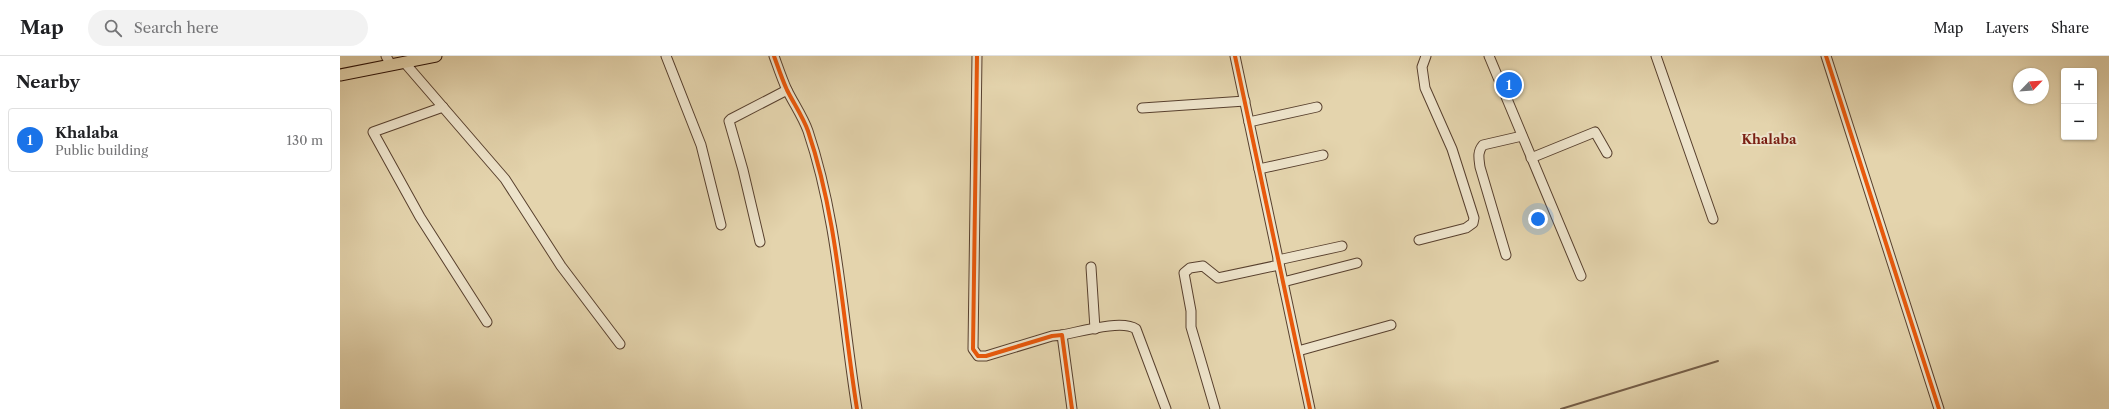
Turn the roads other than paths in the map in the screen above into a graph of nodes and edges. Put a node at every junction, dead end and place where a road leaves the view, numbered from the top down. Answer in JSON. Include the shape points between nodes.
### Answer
{"nodes":[{"id":1,"x":436,"y":56,"type":"edge"},
{"id":2,"x":666,"y":56,"type":"edge"},
{"id":3,"x":774,"y":56,"type":"edge"},
{"id":4,"x":977,"y":56,"type":"edge"},
{"id":5,"x":1235,"y":56,"type":"edge"},
{"id":6,"x":1426,"y":56,"type":"edge"},
{"id":7,"x":1489,"y":56,"type":"edge"},
{"id":8,"x":1656,"y":56,"type":"edge"},
{"id":9,"x":1826,"y":56,"type":"edge"},
{"id":10,"x":388,"y":60,"type":"edge"},
{"id":11,"x":404,"y":62,"type":"junction"},
{"id":12,"x":340,"y":75,"type":"edge"},
{"id":13,"x":787,"y":90,"type":"junction"},
{"id":14,"x":1245,"y":101,"type":"junction"},
{"id":15,"x":443,"y":107,"type":"junction"},
{"id":16,"x":1317,"y":107,"type":"dead end"},
{"id":17,"x":1142,"y":108,"type":"dead end"},
{"id":18,"x":1249,"y":122,"type":"junction"},
{"id":19,"x":1522,"y":136,"type":"junction"},
{"id":20,"x":1607,"y":153,"type":"dead end"},
{"id":21,"x":1323,"y":156,"type":"dead end"},
{"id":22,"x":1532,"y":158,"type":"junction"},
{"id":23,"x":1259,"y":170,"type":"junction"},
{"id":24,"x":1713,"y":219,"type":"dead end"},
{"id":25,"x":721,"y":226,"type":"dead end"},
{"id":26,"x":1419,"y":240,"type":"dead end"},
{"id":27,"x":760,"y":242,"type":"dead end"},
{"id":28,"x":1342,"y":246,"type":"dead end"},
{"id":29,"x":1506,"y":255,"type":"dead end"},
{"id":30,"x":1279,"y":263,"type":"junction"},
{"id":31,"x":1358,"y":263,"type":"dead end"},
{"id":32,"x":1091,"y":268,"type":"dead end"},
{"id":33,"x":1581,"y":276,"type":"dead end"},
{"id":34,"x":1283,"y":282,"type":"junction"},
{"id":35,"x":486,"y":322,"type":"dead end"},
{"id":36,"x":1391,"y":326,"type":"dead end"},
{"id":37,"x":1095,"y":329,"type":"junction"},
{"id":38,"x":1062,"y":335,"type":"junction"},
{"id":39,"x":620,"y":344,"type":"dead end"},
{"id":40,"x":1298,"y":350,"type":"junction"},
{"id":41,"x":857,"y":409,"type":"edge"},
{"id":42,"x":1072,"y":409,"type":"edge"},
{"id":43,"x":1166,"y":409,"type":"edge"},
{"id":44,"x":1214,"y":409,"type":"edge"},
{"id":45,"x":1310,"y":409,"type":"edge"},
{"id":46,"x":1939,"y":409,"type":"edge"}],
"edges":[{"from":1,"to":11,"type":"main road"},
{"from":2,"to":25,"type":"street","via":[[701,145]]},
{"from":3,"to":13,"type":"street"},
{"from":4,"to":38,"type":"street","via":[[972,350],[978,356],[986,356]]},
{"from":5,"to":14,"type":"street"},
{"from":6,"to":26,"type":"street","via":[[1422,67],[1424,88],[1452,149],[1474,218],[1473,223],[1466,228]]},
{"from":7,"to":19,"type":"street"},
{"from":8,"to":24,"type":"street"},
{"from":9,"to":46,"type":"street"},
{"from":10,"to":11,"type":"main road"},
{"from":10,"to":12,"type":"main road"},
{"from":11,"to":15,"type":"street"},
{"from":13,"to":27,"type":"street","via":[[730,119],[729,122]]},
{"from":13,"to":41,"type":"street","via":[[807,129],[828,209],[837,256]]},
{"from":14,"to":17,"type":"street"},
{"from":14,"to":18,"type":"street"},
{"from":15,"to":35,"type":"street","via":[[373,132],[420,217]]},
{"from":15,"to":39,"type":"street","via":[[505,179],[561,266]]},
{"from":16,"to":18,"type":"street"},
{"from":18,"to":23,"type":"street"},
{"from":19,"to":22,"type":"street"},
{"from":19,"to":29,"type":"street","via":[[1483,145],[1478,156]]},
{"from":20,"to":22,"type":"street","via":[[1595,132]]},
{"from":21,"to":23,"type":"street"},
{"from":22,"to":33,"type":"street"},
{"from":23,"to":30,"type":"street"},
{"from":28,"to":30,"type":"street"},
{"from":30,"to":34,"type":"street"},
{"from":30,"to":44,"type":"street","via":[[1218,278],[1203,266],[1190,268],[1184,273],[1191,311],[1191,327]]},
{"from":31,"to":34,"type":"street"},
{"from":32,"to":37,"type":"street"},
{"from":34,"to":40,"type":"street"},
{"from":36,"to":40,"type":"street"},
{"from":37,"to":38,"type":"street"},
{"from":37,"to":43,"type":"street","via":[[1125,325],[1131,325],[1136,329]]},
{"from":38,"to":42,"type":"street"},
{"from":40,"to":45,"type":"street"}]}
